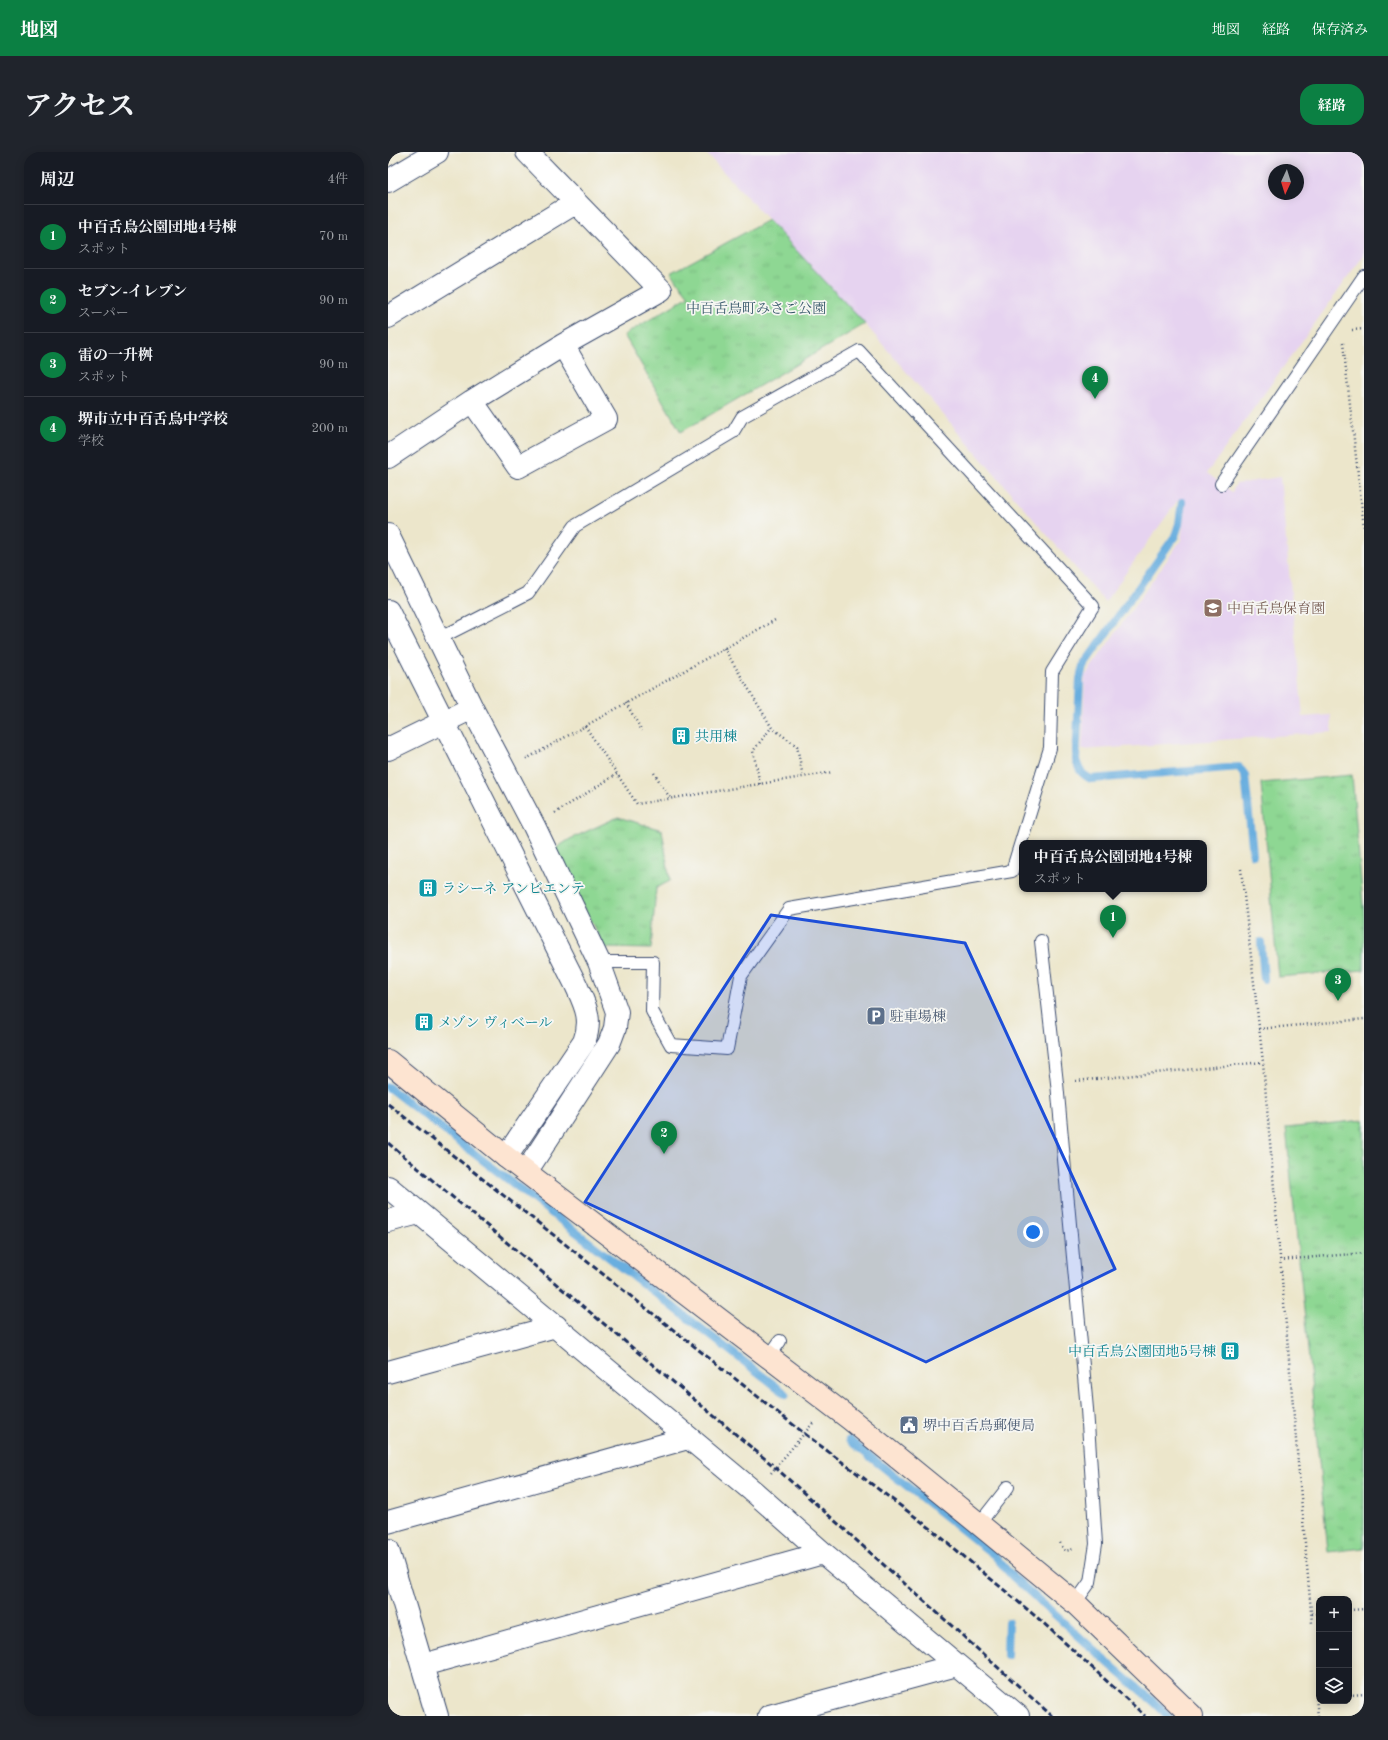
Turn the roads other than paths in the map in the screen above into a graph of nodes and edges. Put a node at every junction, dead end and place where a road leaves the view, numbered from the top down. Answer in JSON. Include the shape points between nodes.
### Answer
{"nodes":[{"id":1,"x":437,"y":152,"type":"edge"},
{"id":2,"x":527,"y":152,"type":"edge"},
{"id":3,"x":407,"y":159,"type":"edge"},
{"id":4,"x":388,"y":181,"type":"edge"},
{"id":5,"x":576,"y":203,"type":"junction"},
{"id":6,"x":1364,"y":276,"type":"edge"},
{"id":7,"x":388,"y":316,"type":"edge"},
{"id":8,"x":563,"y":346,"type":"junction"},
{"id":9,"x":472,"y":401,"type":"junction"},
{"id":10,"x":388,"y":457,"type":"edge"},
{"id":11,"x":1221,"y":484,"type":"dead end"},
{"id":12,"x":388,"y":535,"type":"edge"},
{"id":13,"x":388,"y":611,"type":"edge"},
{"id":14,"x":438,"y":639,"type":"junction"},
{"id":15,"x":472,"y":708,"type":"junction"},
{"id":16,"x":443,"y":722,"type":"junction"},
{"id":17,"x":388,"y":749,"type":"edge"},
{"id":18,"x":1021,"y":840,"type":"edge"},
{"id":19,"x":1019,"y":848,"type":"edge"},
{"id":20,"x":1041,"y":941,"type":"dead end"},
{"id":21,"x":599,"y":962,"type":"junction"},
{"id":22,"x":388,"y":1061,"type":"edge"},
{"id":23,"x":506,"y":1157,"type":"junction"},
{"id":24,"x":526,"y":1172,"type":"junction"},
{"id":25,"x":388,"y":1187,"type":"edge"},
{"id":26,"x":418,"y":1213,"type":"junction"},
{"id":27,"x":388,"y":1221,"type":"edge"},
{"id":28,"x":556,"y":1326,"type":"junction"},
{"id":29,"x":388,"y":1372,"type":"edge"},
{"id":30,"x":688,"y":1438,"type":"junction"},
{"id":31,"x":1008,"y":1487,"type":"dead end"},
{"id":32,"x":388,"y":1522,"type":"edge"},
{"id":33,"x":978,"y":1524,"type":"junction"},
{"id":34,"x":388,"y":1550,"type":"edge"},
{"id":35,"x":823,"y":1553,"type":"junction"},
{"id":36,"x":1075,"y":1603,"type":"junction"},
{"id":37,"x":423,"y":1665,"type":"junction"},
{"id":38,"x":957,"y":1665,"type":"junction"},
{"id":39,"x":437,"y":1716,"type":"edge"},
{"id":40,"x":769,"y":1716,"type":"edge"},
{"id":41,"x":1018,"y":1716,"type":"edge"},
{"id":42,"x":1192,"y":1716,"type":"edge"}],
"edges":[{"from":1,"to":3,"type":"street"},
{"from":2,"to":5,"type":"street"},
{"from":3,"to":4,"type":"street"},
{"from":5,"to":7,"type":"street"},
{"from":5,"to":8,"type":"street","via":[[661,290]]},
{"from":6,"to":11,"type":"lane"},
{"from":8,"to":9,"type":"street"},
{"from":8,"to":9,"type":"street","via":[[606,419],[518,468]]},
{"from":9,"to":10,"type":"street"},
{"from":12,"to":14,"type":"street"},
{"from":13,"to":16,"type":"street"},
{"from":14,"to":15,"type":"street"},
{"from":14,"to":18,"type":"lane","via":[[528,593],[576,526],[733,432],[742,417],[859,351],[1093,606],[1052,672],[1050,748]]},
{"from":15,"to":16,"type":"street"},
{"from":15,"to":21,"type":"street","via":[[534,826]]},
{"from":16,"to":17,"type":"street"},
{"from":16,"to":23,"type":"street","via":[[576,985],[589,1019],[584,1042]]},
{"from":19,"to":21,"type":"lane","via":[[1012,870],[789,909],[741,976],[727,1049],[671,1046],[652,1011],[653,962]]},
{"from":20,"to":36,"type":"lane","via":[[1087,1409],[1096,1544],[1090,1582]]},
{"from":21,"to":24,"type":"street","via":[[617,1012],[615,1028],[609,1044]]},
{"from":22,"to":23,"type":"street"},
{"from":23,"to":24,"type":"street"},
{"from":24,"to":33,"type":"street","via":[[774,1349],[850,1419]]},
{"from":25,"to":26,"type":"street"},
{"from":26,"to":27,"type":"street"},
{"from":26,"to":28,"type":"street"},
{"from":28,"to":29,"type":"street"},
{"from":28,"to":30,"type":"street"},
{"from":30,"to":32,"type":"street"},
{"from":30,"to":35,"type":"street"},
{"from":31,"to":33,"type":"lane"},
{"from":33,"to":36,"type":"street"},
{"from":34,"to":37,"type":"street"},
{"from":35,"to":37,"type":"street"},
{"from":35,"to":38,"type":"street"},
{"from":36,"to":42,"type":"street"},
{"from":37,"to":39,"type":"street"},
{"from":38,"to":40,"type":"street"},
{"from":38,"to":41,"type":"street"}]}
